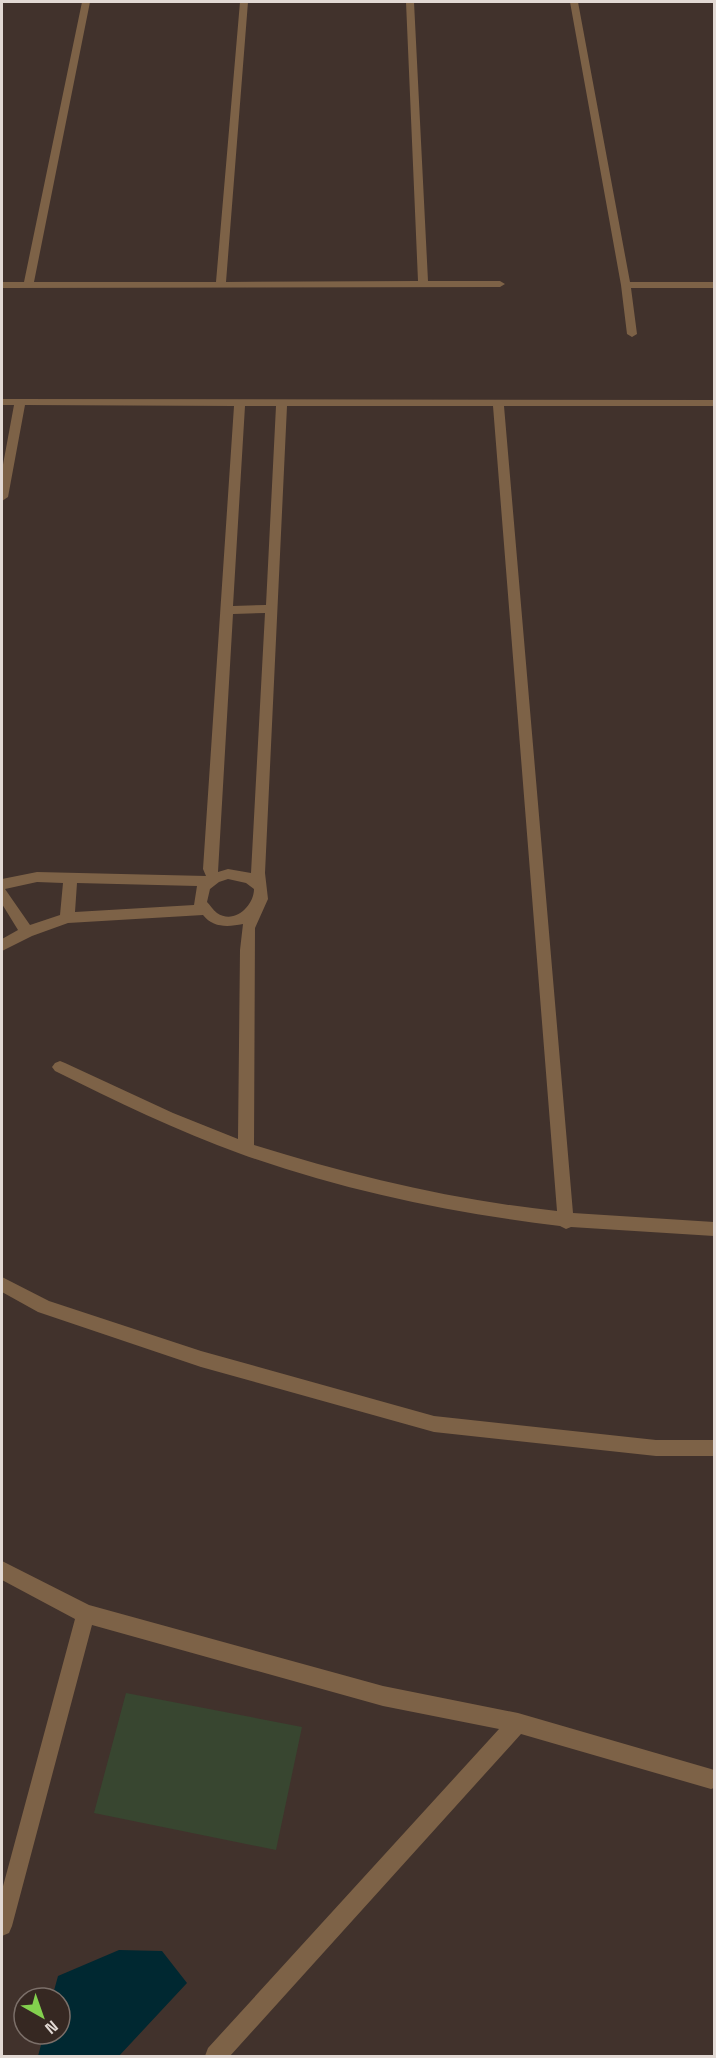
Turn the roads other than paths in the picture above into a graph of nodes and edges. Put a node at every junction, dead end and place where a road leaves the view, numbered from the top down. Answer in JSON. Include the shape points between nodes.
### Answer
{"nodes":[{"id":1,"x":86,"y":2,"type":"edge"},
{"id":2,"x":244,"y":2,"type":"edge"},
{"id":3,"x":410,"y":2,"type":"edge"},
{"id":4,"x":574,"y":2,"type":"edge"},
{"id":5,"x":423,"y":284,"type":"junction"},
{"id":6,"x":500,"y":284,"type":"dead end"},
{"id":7,"x":2,"y":285,"type":"edge"},
{"id":8,"x":28,"y":285,"type":"junction"},
{"id":9,"x":221,"y":285,"type":"junction"},
{"id":10,"x":626,"y":285,"type":"junction"},
{"id":11,"x":714,"y":285,"type":"edge"},
{"id":12,"x":632,"y":334,"type":"dead end"},
{"id":13,"x":2,"y":402,"type":"edge"},
{"id":14,"x":20,"y":402,"type":"junction"},
{"id":15,"x":240,"y":403,"type":"junction"},
{"id":16,"x":282,"y":403,"type":"junction"},
{"id":17,"x":498,"y":403,"type":"junction"},
{"id":18,"x":713,"y":403,"type":"edge"},
{"id":19,"x":714,"y":415,"type":"edge"},
{"id":20,"x":2,"y":497,"type":"edge"},
{"id":21,"x":272,"y":609,"type":"junction"},
{"id":22,"x":227,"y":610,"type":"junction"},
{"id":23,"x":70,"y":878,"type":"junction"},
{"id":24,"x":212,"y":880,"type":"junction"},
{"id":25,"x":2,"y":884,"type":"edge"},
{"id":26,"x":260,"y":888,"type":"junction"},
{"id":27,"x":2,"y":893,"type":"edge"},
{"id":28,"x":257,"y":909,"type":"junction"},
{"id":29,"x":207,"y":913,"type":"junction"},
{"id":30,"x":67,"y":918,"type":"junction"},
{"id":31,"x":27,"y":932,"type":"junction"},
{"id":32,"x":2,"y":946,"type":"edge"},
{"id":33,"x":247,"y":950,"type":"junction"},
{"id":34,"x":60,"y":1067,"type":"dead end"},
{"id":35,"x":246,"y":1149,"type":"junction"},
{"id":36,"x":566,"y":1222,"type":"junction"},
{"id":37,"x":714,"y":1229,"type":"edge"},
{"id":38,"x":2,"y":1284,"type":"edge"},
{"id":39,"x":714,"y":1448,"type":"edge"},
{"id":40,"x":2,"y":1570,"type":"edge"},
{"id":41,"x":86,"y":1614,"type":"junction"},
{"id":42,"x":518,"y":1723,"type":"junction"},
{"id":43,"x":711,"y":1779,"type":"dead end"},
{"id":44,"x":2,"y":1926,"type":"edge"},
{"id":45,"x":216,"y":2056,"type":"edge"}],
"edges":[{"from":1,"to":8,"type":"street"},
{"from":2,"to":9,"type":"street"},
{"from":3,"to":5,"type":"street"},
{"from":4,"to":10,"type":"street"},
{"from":5,"to":6,"type":"street"},
{"from":5,"to":9,"type":"street"},
{"from":7,"to":8,"type":"street"},
{"from":8,"to":9,"type":"street"},
{"from":10,"to":11,"type":"street"},
{"from":10,"to":12,"type":"street"},
{"from":13,"to":14,"type":"street"},
{"from":14,"to":15,"type":"street"},
{"from":14,"to":20,"type":"street"},
{"from":15,"to":16,"type":"street"},
{"from":15,"to":22,"type":"street"},
{"from":16,"to":17,"type":"street"},
{"from":16,"to":21,"type":"street"},
{"from":17,"to":18,"type":"street"},
{"from":17,"to":36,"type":"street"},
{"from":18,"to":19,"type":"street"},
{"from":21,"to":22,"type":"street"},
{"from":21,"to":26,"type":"street"},
{"from":22,"to":24,"type":"street"},
{"from":23,"to":24,"type":"street"},
{"from":23,"to":25,"type":"street"},
{"from":23,"to":30,"type":"street"},
{"from":24,"to":26,"type":"street","via":[[238,874]]},
{"from":24,"to":29,"type":"street","via":[[200,895]]},
{"from":26,"to":28,"type":"street"},
{"from":27,"to":31,"type":"street"},
{"from":28,"to":29,"type":"street","via":[[230,921]]},
{"from":28,"to":33,"type":"street","via":[[248,928]]},
{"from":29,"to":30,"type":"street"},
{"from":29,"to":33,"type":"street","via":[[235,932]]},
{"from":30,"to":31,"type":"street"},
{"from":31,"to":32,"type":"street"},
{"from":33,"to":35,"type":"street"},
{"from":34,"to":35,"type":"street","via":[[167,1118]]},
{"from":35,"to":36,"type":"street","via":[[350,1181],[459,1205]]},
{"from":36,"to":37,"type":"street"},
{"from":38,"to":39,"type":"street","via":[[44,1307],[201,1359],[434,1424],[656,1448]]},
{"from":40,"to":41,"type":"street"},
{"from":41,"to":42,"type":"street","via":[[383,1696]]},
{"from":41,"to":44,"type":"street"},
{"from":42,"to":43,"type":"street"},
{"from":42,"to":45,"type":"street"}]}
